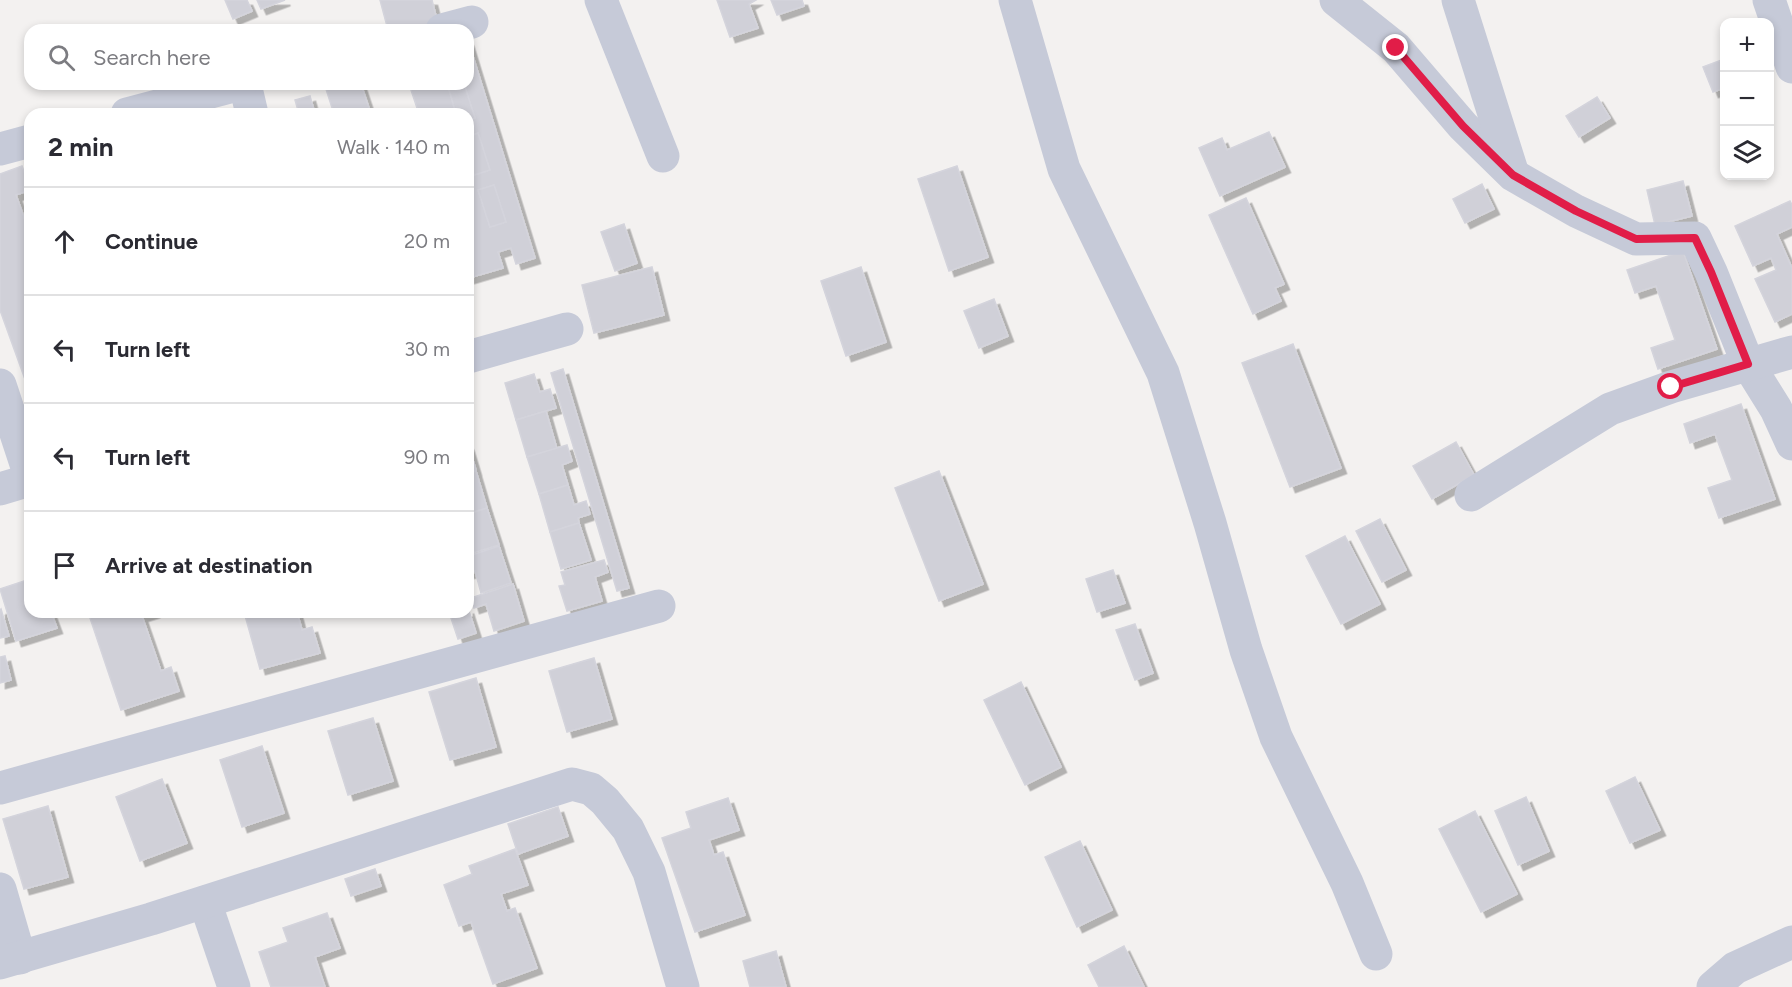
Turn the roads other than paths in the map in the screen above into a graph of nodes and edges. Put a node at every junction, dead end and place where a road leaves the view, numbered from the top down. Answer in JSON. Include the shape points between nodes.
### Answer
{"nodes":[{"id":1,"x":601,"y":0,"type":"edge"},
{"id":2,"x":1015,"y":0,"type":"edge"},
{"id":3,"x":1336,"y":0,"type":"edge"},
{"id":4,"x":1458,"y":0,"type":"edge"},
{"id":5,"x":1769,"y":0,"type":"edge"},
{"id":6,"x":1792,"y":68,"type":"edge"},
{"id":7,"x":220,"y":90,"type":"edge"},
{"id":8,"x":245,"y":90,"type":"edge"},
{"id":9,"x":150,"y":108,"type":"edge"},
{"id":10,"x":250,"y":108,"type":"edge"},
{"id":11,"x":24,"y":143,"type":"edge"},
{"id":12,"x":0,"y":149,"type":"edge"},
{"id":13,"x":663,"y":156,"type":"dead end"},
{"id":14,"x":1513,"y":175,"type":"junction"},
{"id":15,"x":567,"y":329,"type":"dead end"},
{"id":16,"x":1792,"y":352,"type":"edge"},
{"id":17,"x":474,"y":355,"type":"edge"},
{"id":18,"x":1748,"y":364,"type":"junction"},
{"id":19,"x":0,"y":386,"type":"edge"},
{"id":20,"x":1792,"y":444,"type":"edge"},
{"id":21,"x":24,"y":460,"type":"edge"},
{"id":22,"x":24,"y":480,"type":"edge"},
{"id":23,"x":0,"y":489,"type":"edge"},
{"id":24,"x":1471,"y":495,"type":"dead end"},
{"id":25,"x":659,"y":606,"type":"dead end"},
{"id":26,"x":0,"y":788,"type":"edge"},
{"id":27,"x":0,"y":889,"type":"edge"},
{"id":28,"x":205,"y":902,"type":"junction"},
{"id":29,"x":1792,"y":942,"type":"edge"},
{"id":30,"x":1376,"y":954,"type":"dead end"},
{"id":31,"x":10,"y":961,"type":"edge"},
{"id":32,"x":234,"y":987,"type":"edge"},
{"id":33,"x":683,"y":987,"type":"edge"},
{"id":34,"x":1713,"y":987,"type":"edge"}],
"edges":[{"from":1,"to":13,"type":"street"},
{"from":2,"to":30,"type":"street","via":[[1064,169],[1163,373],[1276,737],[1347,883]]},
{"from":3,"to":14,"type":"street","via":[[1396,48],[1463,126]]},
{"from":4,"to":14,"type":"street"},
{"from":5,"to":6,"type":"street"},
{"from":7,"to":9,"type":"street"},
{"from":8,"to":10,"type":"street"},
{"from":11,"to":12,"type":"street"},
{"from":14,"to":18,"type":"street","via":[[1636,239],[1695,238]]},
{"from":15,"to":17,"type":"street"},
{"from":16,"to":18,"type":"street"},
{"from":18,"to":20,"type":"street"},
{"from":18,"to":24,"type":"street","via":[[1610,409]]},
{"from":19,"to":21,"type":"street"},
{"from":22,"to":23,"type":"street"},
{"from":25,"to":26,"type":"street"},
{"from":27,"to":31,"type":"street"},
{"from":28,"to":31,"type":"street"},
{"from":28,"to":32,"type":"street"},
{"from":28,"to":33,"type":"street","via":[[572,784],[591,789],[628,829],[649,872]]},
{"from":29,"to":34,"type":"street","via":[[1736,968]]}]}
